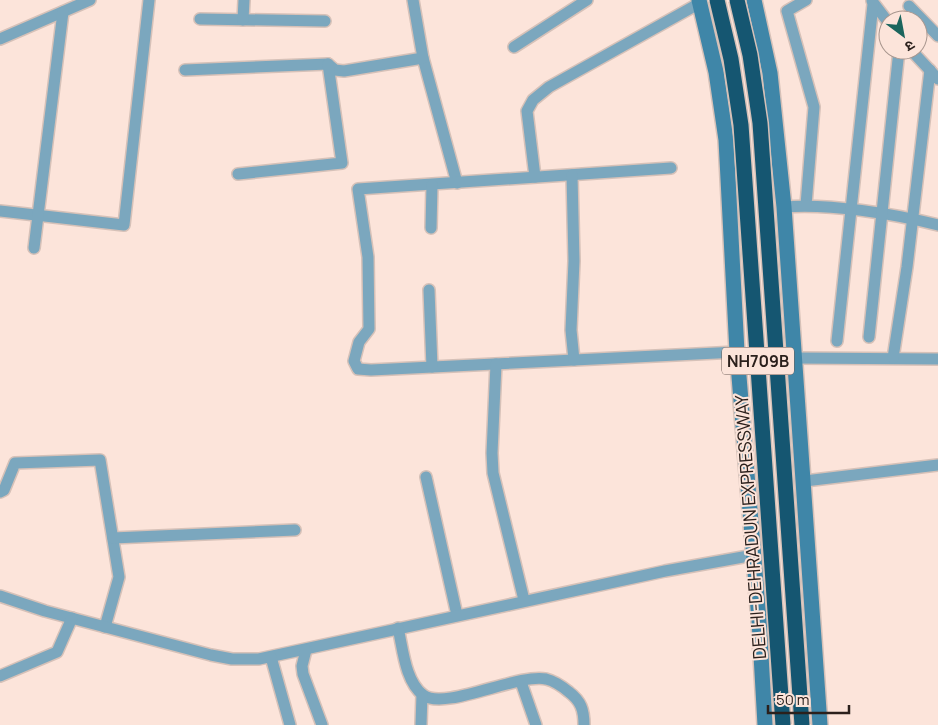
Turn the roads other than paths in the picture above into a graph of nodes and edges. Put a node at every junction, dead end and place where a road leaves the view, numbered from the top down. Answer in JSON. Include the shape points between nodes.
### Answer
{"nodes":[{"id":1,"x":90,"y":0,"type":"edge"},
{"id":2,"x":149,"y":0,"type":"edge"},
{"id":3,"x":244,"y":0,"type":"edge"},
{"id":4,"x":412,"y":0,"type":"edge"},
{"id":5,"x":587,"y":0,"type":"edge"},
{"id":6,"x":717,"y":0,"type":"edge"},
{"id":7,"x":737,"y":0,"type":"edge"},
{"id":8,"x":754,"y":0,"type":"edge"},
{"id":9,"x":806,"y":0,"type":"edge"},
{"id":10,"x":700,"y":1,"type":"edge"},
{"id":11,"x":872,"y":2,"type":"edge"},
{"id":12,"x":908,"y":6,"type":"dead end"},
{"id":13,"x":63,"y":12,"type":"junction"},
{"id":14,"x":200,"y":20,"type":"dead end"},
{"id":15,"x":244,"y":20,"type":"junction"},
{"id":16,"x":325,"y":21,"type":"dead end"},
{"id":17,"x":938,"y":36,"type":"edge"},
{"id":18,"x":0,"y":39,"type":"edge"},
{"id":19,"x":514,"y":47,"type":"dead end"},
{"id":20,"x":424,"y":58,"type":"junction"},
{"id":21,"x":898,"y":60,"type":"edge"},
{"id":22,"x":920,"y":60,"type":"edge"},
{"id":23,"x":328,"y":64,"type":"junction"},
{"id":24,"x":185,"y":70,"type":"dead end"},
{"id":25,"x":930,"y":70,"type":"junction"},
{"id":26,"x":938,"y":79,"type":"edge"},
{"id":27,"x":671,"y":168,"type":"dead end"},
{"id":28,"x":238,"y":174,"type":"dead end"},
{"id":29,"x":572,"y":175,"type":"junction"},
{"id":30,"x":535,"y":177,"type":"junction"},
{"id":31,"x":457,"y":183,"type":"junction"},
{"id":32,"x":432,"y":185,"type":"junction"},
{"id":33,"x":806,"y":205,"type":"junction"},
{"id":34,"x":784,"y":207,"type":"junction"},
{"id":35,"x":0,"y":210,"type":"edge"},
{"id":36,"x":850,"y":211,"type":"junction"},
{"id":37,"x":881,"y":214,"type":"junction"},
{"id":38,"x":38,"y":216,"type":"junction"},
{"id":39,"x":912,"y":218,"type":"junction"},
{"id":40,"x":938,"y":225,"type":"edge"},
{"id":41,"x":431,"y":228,"type":"dead end"},
{"id":42,"x":34,"y":248,"type":"dead end"},
{"id":43,"x":429,"y":290,"type":"dead end"},
{"id":44,"x":868,"y":338,"type":"dead end"},
{"id":45,"x":837,"y":342,"type":"dead end"},
{"id":46,"x":737,"y":352,"type":"junction"},
{"id":47,"x":794,"y":358,"type":"junction"},
{"id":48,"x":893,"y":358,"type":"junction"},
{"id":49,"x":938,"y":359,"type":"edge"},
{"id":50,"x":574,"y":360,"type":"junction"},
{"id":51,"x":496,"y":364,"type":"junction"},
{"id":52,"x":432,"y":367,"type":"junction"},
{"id":53,"x":938,"y":464,"type":"edge"},
{"id":54,"x":426,"y":477,"type":"dead end"},
{"id":55,"x":805,"y":482,"type":"junction"},
{"id":56,"x":0,"y":492,"type":"edge"},
{"id":57,"x":295,"y":530,"type":"dead end"},
{"id":58,"x":113,"y":538,"type":"junction"},
{"id":59,"x":754,"y":555,"type":"junction"},
{"id":60,"x":0,"y":596,"type":"edge"},
{"id":61,"x":524,"y":600,"type":"junction"},
{"id":62,"x":458,"y":614,"type":"junction"},
{"id":63,"x":72,"y":618,"type":"junction"},
{"id":64,"x":105,"y":627,"type":"junction"},
{"id":65,"x":398,"y":628,"type":"junction"},
{"id":66,"x":306,"y":650,"type":"junction"},
{"id":67,"x":271,"y":657,"type":"junction"},
{"id":68,"x":0,"y":676,"type":"edge"},
{"id":69,"x":521,"y":682,"type":"junction"},
{"id":70,"x":422,"y":694,"type":"junction"},
{"id":71,"x":290,"y":725,"type":"edge"},
{"id":72,"x":322,"y":725,"type":"edge"},
{"id":73,"x":421,"y":725,"type":"edge"},
{"id":74,"x":536,"y":725,"type":"edge"},
{"id":75,"x":584,"y":725,"type":"edge"},
{"id":76,"x":765,"y":725,"type":"edge"},
{"id":77,"x":783,"y":725,"type":"edge"},
{"id":78,"x":802,"y":725,"type":"edge"},
{"id":79,"x":820,"y":725,"type":"edge"}],
"edges":[{"from":1,"to":13,"type":"street"},
{"from":2,"to":38,"type":"street","via":[[124,225]]},
{"from":3,"to":15,"type":"street"},
{"from":4,"to":20,"type":"street"},
{"from":5,"to":19,"type":"street"},
{"from":6,"to":77,"type":"highway","name":"DELHI-DEHRADUN EXPRESSWAY","number":"NH709B","bridge":true,"via":[[731,59],[741,124]]},
{"from":7,"to":78,"type":"highway","number":"NH709B","bridge":true,"via":[[750,55],[760,123]]},
{"from":8,"to":34,"type":"street","via":[[770,73]]},
{"from":9,"to":33,"type":"street","via":[[787,10],[814,107]]},
{"from":10,"to":30,"type":"street","via":[[549,87],[533,100],[528,111]]},
{"from":10,"to":46,"type":"street","via":[[716,72],[726,140]]},
{"from":11,"to":36,"type":"street"},
{"from":12,"to":17,"type":"street"},
{"from":13,"to":18,"type":"street"},
{"from":13,"to":38,"type":"street"},
{"from":14,"to":15,"type":"street"},
{"from":15,"to":16,"type":"street"},
{"from":20,"to":23,"type":"street","via":[[344,71],[335,70]]},
{"from":20,"to":31,"type":"street"},
{"from":21,"to":37,"type":"street"},
{"from":22,"to":25,"type":"street"},
{"from":23,"to":24,"type":"street"},
{"from":23,"to":28,"type":"street","via":[[342,163]]},
{"from":25,"to":26,"type":"street"},
{"from":25,"to":39,"type":"street"},
{"from":27,"to":29,"type":"street"},
{"from":29,"to":30,"type":"street"},
{"from":29,"to":50,"type":"street","via":[[574,261],[571,330]]},
{"from":30,"to":31,"type":"street"},
{"from":31,"to":32,"type":"street"},
{"from":32,"to":41,"type":"street"},
{"from":32,"to":52,"type":"street","via":[[358,189],[368,257],[369,329],[359,342],[354,361],[358,369]]},
{"from":33,"to":34,"type":"street"},
{"from":33,"to":36,"type":"street"},
{"from":34,"to":47,"type":"street"},
{"from":35,"to":38,"type":"street"},
{"from":36,"to":37,"type":"street"},
{"from":36,"to":45,"type":"street"},
{"from":37,"to":39,"type":"street"},
{"from":37,"to":44,"type":"street"},
{"from":38,"to":42,"type":"street"},
{"from":39,"to":40,"type":"street"},
{"from":39,"to":48,"type":"street"},
{"from":43,"to":52,"type":"street"},
{"from":46,"to":47,"type":"street"},
{"from":46,"to":50,"type":"street"},
{"from":46,"to":59,"type":"street"},
{"from":47,"to":48,"type":"street"},
{"from":47,"to":55,"type":"street"},
{"from":48,"to":49,"type":"street"},
{"from":50,"to":51,"type":"street"},
{"from":51,"to":52,"type":"street"},
{"from":51,"to":61,"type":"street","via":[[493,473]]},
{"from":53,"to":55,"type":"street"},
{"from":54,"to":62,"type":"street"},
{"from":55,"to":79,"type":"street"},
{"from":56,"to":58,"type":"street","via":[[4,490],[15,463],[100,460]]},
{"from":57,"to":58,"type":"street"},
{"from":58,"to":64,"type":"street","via":[[119,577]]},
{"from":59,"to":61,"type":"street","via":[[664,570]]},
{"from":59,"to":76,"type":"street"},
{"from":60,"to":63,"type":"street"},
{"from":61,"to":62,"type":"street"},
{"from":62,"to":65,"type":"street"},
{"from":63,"to":64,"type":"street"},
{"from":63,"to":68,"type":"street","via":[[57,652]]},
{"from":64,"to":67,"type":"street","via":[[232,659]]},
{"from":65,"to":66,"type":"street"},
{"from":65,"to":70,"type":"street","via":[[412,680]]},
{"from":66,"to":67,"type":"street"},
{"from":66,"to":72,"type":"street","via":[[303,674]]},
{"from":67,"to":71,"type":"street"},
{"from":69,"to":70,"type":"street","via":[[441,698]]},
{"from":69,"to":74,"type":"street"},
{"from":69,"to":75,"type":"street","via":[[545,679],[563,687],[580,704]]},
{"from":70,"to":73,"type":"street"}]}
